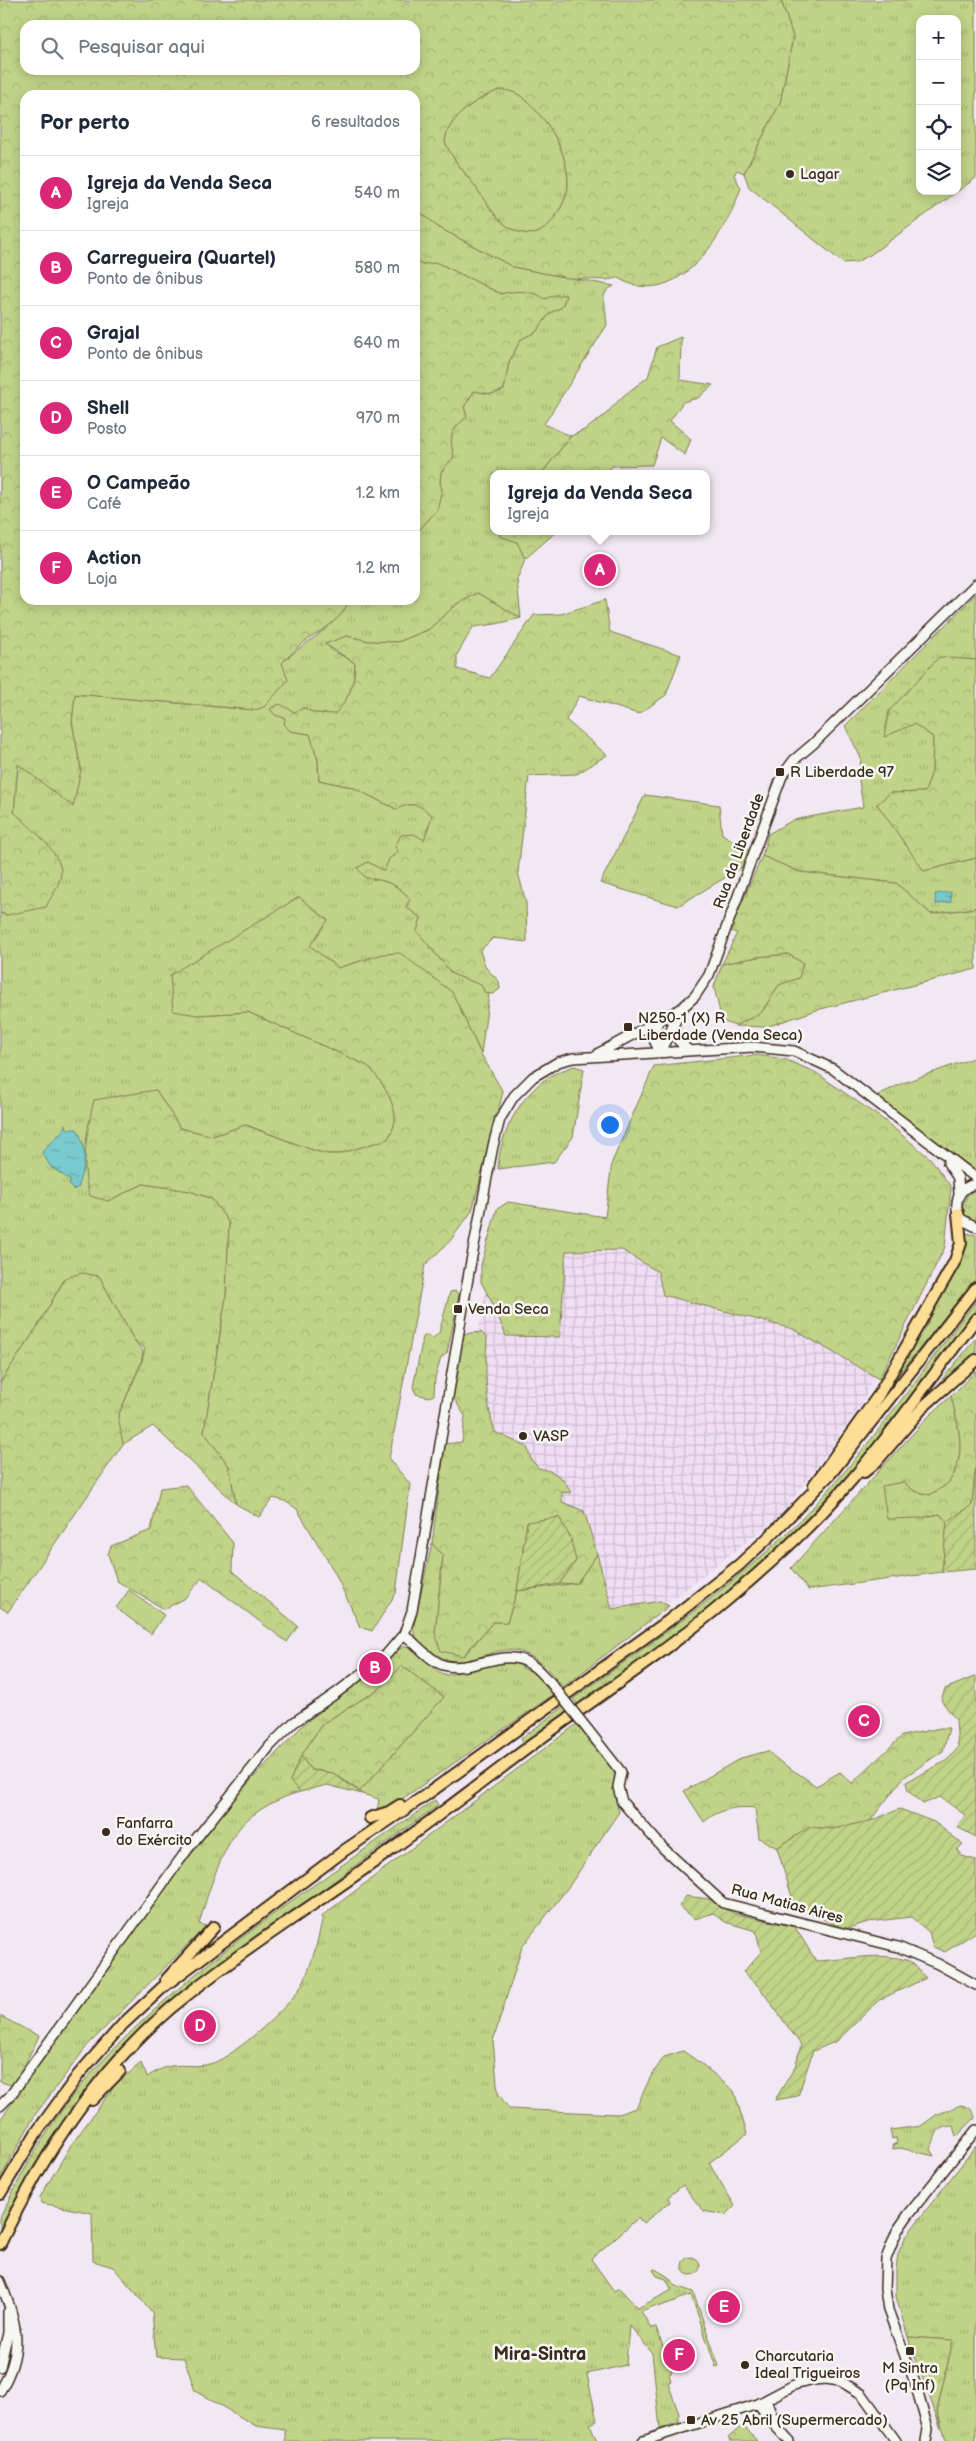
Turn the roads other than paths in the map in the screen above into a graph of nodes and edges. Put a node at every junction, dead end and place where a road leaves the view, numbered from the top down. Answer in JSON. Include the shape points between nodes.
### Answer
{"nodes":[{"id":1,"x":976,"y":584,"type":"edge"},
{"id":2,"x":682,"y":1008,"type":"junction"},
{"id":3,"x":658,"y":1021,"type":"junction"},
{"id":4,"x":672,"y":1024,"type":"junction"},
{"id":5,"x":688,"y":1050,"type":"junction"},
{"id":6,"x":660,"y":1052,"type":"junction"},
{"id":7,"x":595,"y":1056,"type":"junction"},
{"id":8,"x":939,"y":1152,"type":"junction"},
{"id":9,"x":976,"y":1178,"type":"edge"},
{"id":10,"x":976,"y":1184,"type":"edge"},
{"id":11,"x":959,"y":1194,"type":"junction"},
{"id":12,"x":958,"y":1213,"type":"junction"},
{"id":13,"x":976,"y":1227,"type":"edge"},
{"id":14,"x":976,"y":1288,"type":"edge"},
{"id":15,"x":976,"y":1319,"type":"edge"},
{"id":16,"x":976,"y":1360,"type":"edge"},
{"id":17,"x":842,"y":1491,"type":"junction"},
{"id":18,"x":792,"y":1515,"type":"junction"},
{"id":19,"x":404,"y":1634,"type":"junction"},
{"id":20,"x":426,"y":1795,"type":"junction"},
{"id":21,"x":370,"y":1818,"type":"dead end"},
{"id":22,"x":378,"y":1859,"type":"junction"},
{"id":23,"x":312,"y":1916,"type":"dead end"},
{"id":24,"x":214,"y":1927,"type":"dead end"},
{"id":25,"x":976,"y":1985,"type":"edge"},
{"id":26,"x":163,"y":1987,"type":"junction"},
{"id":27,"x":120,"y":2071,"type":"dead end"},
{"id":28,"x":0,"y":2106,"type":"edge"},
{"id":29,"x":76,"y":2113,"type":"junction"},
{"id":30,"x":976,"y":2130,"type":"edge"},
{"id":31,"x":0,"y":2194,"type":"edge"},
{"id":32,"x":0,"y":2244,"type":"edge"},
{"id":33,"x":1,"y":2284,"type":"edge"},
{"id":34,"x":8,"y":2304,"type":"junction"},
{"id":35,"x":0,"y":2367,"type":"edge"},
{"id":36,"x":0,"y":2391,"type":"edge"},
{"id":37,"x":777,"y":2395,"type":"junction"},
{"id":38,"x":762,"y":2402,"type":"junction"},
{"id":39,"x":773,"y":2415,"type":"junction"},
{"id":40,"x":776,"y":2426,"type":"junction"},
{"id":41,"x":643,"y":2441,"type":"edge"},
{"id":42,"x":789,"y":2441,"type":"edge"},
{"id":43,"x":896,"y":2441,"type":"edge"},
{"id":44,"x":926,"y":2441,"type":"edge"}],
"edges":[{"from":1,"to":2,"type":"street","name":"Rua da Liberdade","via":[[787,769],[773,798],[709,975]]},
{"from":2,"to":3,"type":"street","name":"Rua da Liberdade"},
{"from":2,"to":4,"type":"street"},
{"from":3,"to":6,"type":"street","via":[[652,1036]]},
{"from":3,"to":7,"type":"street","name":"Rua da Liberdade"},
{"from":4,"to":5,"type":"street","via":[[679,1041]]},
{"from":4,"to":6,"type":"street"},
{"from":5,"to":6,"type":"street"},
{"from":5,"to":8,"type":"street","via":[[773,1048],[806,1056],[851,1082]]},
{"from":6,"to":7,"type":"street"},
{"from":7,"to":19,"type":"street","via":[[558,1062],[533,1077],[514,1096],[500,1119],[468,1272],[412,1611]]},
{"from":8,"to":9,"type":"street"},
{"from":8,"to":11,"type":"street","via":[[958,1178]]},
{"from":10,"to":11,"type":"street","via":[[964,1188]]},
{"from":11,"to":12,"type":"street"},
{"from":12,"to":13,"type":"street","via":[[966,1223]]},
{"from":12,"to":18,"type":"highway","via":[[961,1243],[955,1261],[874,1403]]},
{"from":14,"to":18,"type":"highway","via":[[860,1439]]},
{"from":15,"to":17,"type":"highway"},
{"from":16,"to":17,"type":"highway","via":[[939,1391],[876,1462]]},
{"from":17,"to":22,"type":"highway","via":[[796,1539],[733,1596]]},
{"from":18,"to":20,"type":"highway","via":[[739,1565],[668,1621]]},
{"from":19,"to":25,"type":"street","name":"Rua Matias Aires","bridge":true,"via":[[436,1662],[446,1666],[460,1668],[506,1656],[534,1666],[621,1772],[618,1787],[622,1802],[663,1848],[723,1903],[898,1947]]},
{"from":19,"to":28,"type":"street","via":[[386,1655],[294,1723],[270,1746],[187,1850]]},
{"from":20,"to":21,"type":"highway","via":[[412,1798],[389,1812]]},
{"from":20,"to":26,"type":"highway","via":[[345,1850]]},
{"from":22,"to":23,"type":"highway"},
{"from":22,"to":29,"type":"highway","via":[[172,2007],[109,2070]]},
{"from":24,"to":26,"type":"highway","via":[[175,1969]]},
{"from":26,"to":31,"type":"highway","via":[[123,2024],[74,2081],[36,2133]]},
{"from":27,"to":29,"type":"highway"},
{"from":29,"to":32,"type":"highway","via":[[39,2168]]},
{"from":30,"to":44,"type":"street","via":[[908,2215],[886,2259],[888,2310],[928,2429]]},
{"from":33,"to":34,"type":"street"},
{"from":34,"to":35,"type":"street","via":[[8,2333]]},
{"from":34,"to":36,"type":"street","via":[[16,2329],[16,2347],[13,2365]]},
{"from":37,"to":38,"type":"street"},
{"from":37,"to":39,"type":"street"},
{"from":37,"to":43,"type":"street","via":[[794,2385],[813,2380],[840,2381],[862,2394]]},
{"from":38,"to":39,"type":"street"},
{"from":38,"to":40,"type":"street"},
{"from":38,"to":41,"type":"street"},
{"from":39,"to":40,"type":"street"},
{"from":40,"to":42,"type":"street"}]}
